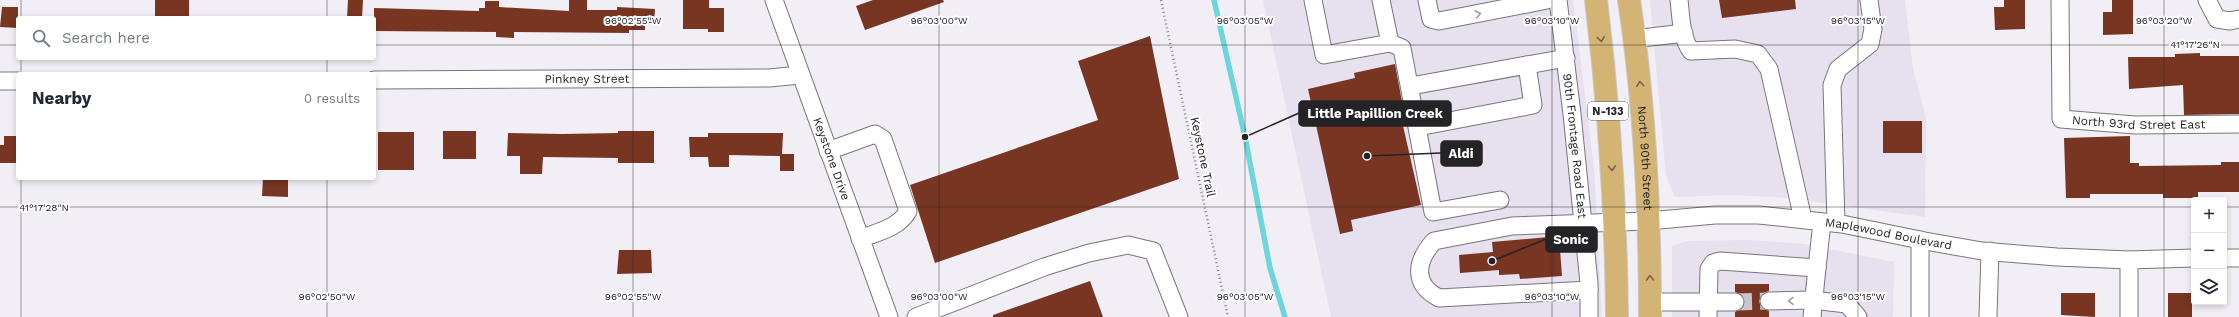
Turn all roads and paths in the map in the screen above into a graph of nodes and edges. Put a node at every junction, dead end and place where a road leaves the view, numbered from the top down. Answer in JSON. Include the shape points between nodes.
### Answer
{"nodes":[{"id":1,"x":774,"y":0,"type":"edge"},
{"id":2,"x":1161,"y":0,"type":"edge"},
{"id":3,"x":1313,"y":0,"type":"edge"},
{"id":4,"x":1381,"y":0,"type":"edge"},
{"id":5,"x":1427,"y":0,"type":"edge"},
{"id":6,"x":1547,"y":0,"type":"edge"},
{"id":7,"x":1558,"y":0,"type":"edge"},
{"id":8,"x":1596,"y":0,"type":"edge"},
{"id":9,"x":1629,"y":0,"type":"edge"},
{"id":10,"x":1679,"y":0,"type":"edge"},
{"id":11,"x":1869,"y":0,"type":"edge"},
{"id":12,"x":2060,"y":0,"type":"edge"},
{"id":13,"x":2207,"y":0,"type":"edge"},
{"id":14,"x":2239,"y":19,"type":"edge"},
{"id":15,"x":1684,"y":33,"type":"junction"},
{"id":16,"x":1634,"y":39,"type":"junction"},
{"id":17,"x":1390,"y":43,"type":"junction"},
{"id":18,"x":1566,"y":58,"type":"junction"},
{"id":19,"x":1527,"y":66,"type":"junction"},
{"id":20,"x":800,"y":74,"type":"junction"},
{"id":21,"x":376,"y":80,"type":"edge"},
{"id":22,"x":0,"y":81,"type":"edge"},
{"id":23,"x":16,"y":81,"type":"edge"},
{"id":24,"x":1411,"y":86,"type":"junction"},
{"id":25,"x":2239,"y":124,"type":"edge"},
{"id":26,"x":1418,"y":127,"type":"junction"},
{"id":27,"x":828,"y":151,"type":"junction"},
{"id":28,"x":1500,"y":200,"type":"dead end"},
{"id":29,"x":1803,"y":219,"type":"junction"},
{"id":30,"x":1648,"y":221,"type":"junction"},
{"id":31,"x":1615,"y":222,"type":"junction"},
{"id":32,"x":1829,"y":222,"type":"junction"},
{"id":33,"x":1583,"y":223,"type":"junction"},
{"id":34,"x":860,"y":238,"type":"junction"},
{"id":35,"x":1920,"y":240,"type":"junction"},
{"id":36,"x":1990,"y":251,"type":"junction"},
{"id":37,"x":2191,"y":258,"type":"edge"},
{"id":38,"x":2227,"y":258,"type":"edge"},
{"id":39,"x":2239,"y":258,"type":"edge"},
{"id":40,"x":2129,"y":260,"type":"junction"},
{"id":41,"x":1817,"y":268,"type":"junction"},
{"id":42,"x":1589,"y":290,"type":"junction"},
{"id":43,"x":1769,"y":301,"type":"tunnel mouth"},
{"id":44,"x":1735,"y":302,"type":"tunnel mouth"},
{"id":45,"x":1812,"y":309,"type":"edge"},
{"id":46,"x":1650,"y":310,"type":"edge"},
{"id":47,"x":1708,"y":310,"type":"edge"},
{"id":48,"x":889,"y":317,"type":"edge"},
{"id":49,"x":916,"y":317,"type":"edge"},
{"id":50,"x":1179,"y":317,"type":"edge"},
{"id":51,"x":1228,"y":317,"type":"edge"},
{"id":52,"x":1589,"y":317,"type":"edge"},
{"id":53,"x":1618,"y":317,"type":"edge"},
{"id":54,"x":1858,"y":317,"type":"edge"},
{"id":55,"x":1920,"y":317,"type":"edge"},
{"id":56,"x":1988,"y":317,"type":"edge"},
{"id":57,"x":2129,"y":317,"type":"edge"}],
"edges":[{"from":1,"to":20,"type":"street","name":"Keystone Drive"},
{"from":2,"to":51,"type":"path","name":"Keystone Trail"},
{"from":3,"to":17,"type":"street","via":[[1324,55]]},
{"from":4,"to":17,"type":"street"},
{"from":5,"to":6,"type":"street","one_way":true,"via":[[1431,19],[1439,21]]},
{"from":7,"to":18,"type":"street","name":"90th Frontage Road East"},
{"from":8,"to":31,"type":"main road","number":"N-133","one_way":true,"via":[[1605,69]]},
{"from":9,"to":16,"type":"main road","name":"North 90th Street","number":"N-133"},
{"from":10,"to":15,"type":"street"},
{"from":11,"to":32,"type":"street","via":[[1873,29],[1870,44],[1838,69],[1832,85]]},
{"from":12,"to":25,"type":"street","name":"North 93rd Street East","via":[[2061,119],[2135,125]]},
{"from":13,"to":14,"type":"street","via":[[2217,19]]},
{"from":15,"to":16,"type":"street"},
{"from":15,"to":29,"type":"street","via":[[1686,44],[1691,51],[1735,49],[1758,54],[1769,69]]},
{"from":30,"to":16,"type":"main road","name":"North 90th Street","number":"N-133","one_way":true,"via":[[1642,109]]},
{"from":17,"to":24,"type":"street","via":[[1402,48]]},
{"from":18,"to":19,"type":"street"},
{"from":18,"to":33,"type":"street","name":"90th Frontage Road East"},
{"from":19,"to":24,"type":"street"},
{"from":19,"to":26,"type":"street","via":[[1533,105]]},
{"from":20,"to":21,"type":"street","name":"Pinkney Street","via":[[761,78]]},
{"from":20,"to":27,"type":"street","name":"Keystone Drive"},
{"from":22,"to":23,"type":"street"},
{"from":24,"to":26,"type":"street"},
{"from":26,"to":28,"type":"street","via":[[1433,212]]},
{"from":27,"to":34,"type":"street","name":"Keystone Drive"},
{"from":27,"to":34,"type":"street","via":[[875,134],[883,139],[908,211],[904,219],[896,224]]},
{"from":29,"to":30,"type":"street","name":"Maplewood Boulevard","via":[[1715,215]]},
{"from":29,"to":32,"type":"street","name":"Maplewood Boulevard"},
{"from":30,"to":31,"type":"street","name":"Maplewood Boulevard"},
{"from":46,"to":30,"type":"main road","name":"North 90th Street","number":"N-133","one_way":true},
{"from":31,"to":33,"type":"street","name":"Maplewood Boulevard"},
{"from":31,"to":53,"type":"main road","number":"N-133"},
{"from":32,"to":35,"type":"street","name":"Maplewood Boulevard"},
{"from":32,"to":41,"type":"street"},
{"from":33,"to":42,"type":"street","name":"90th Frontage Road East"},
{"from":33,"to":42,"type":"street","name":"Maplewood Boulevard","via":[[1512,226],[1434,241],[1420,260],[1419,270],[1428,292],[1439,298]]},
{"from":34,"to":48,"type":"street","name":"Keystone Drive"},
{"from":35,"to":36,"type":"street","name":"Maplewood Boulevard"},
{"from":35,"to":55,"type":"street"},
{"from":36,"to":40,"type":"street","name":"Maplewood Boulevard"},
{"from":36,"to":56,"type":"street"},
{"from":37,"to":40,"type":"street","name":"Maplewood Boulevard"},
{"from":38,"to":39,"type":"street"},
{"from":40,"to":57,"type":"street"},
{"from":41,"to":45,"type":"street"},
{"from":41,"to":47,"type":"street","via":[[1720,261],[1713,263],[1709,269]]},
{"from":42,"to":52,"type":"street","name":"90th Frontage Road East"},
{"from":45,"to":43,"type":"street","one_way":true},
{"from":44,"to":47,"type":"street"},
{"from":45,"to":54,"type":"street","via":[[1847,304]]},
{"from":46,"to":47,"type":"street"},
{"from":49,"to":50,"type":"street","via":[[1044,267],[1089,253],[1128,245],[1153,251]]}]}
